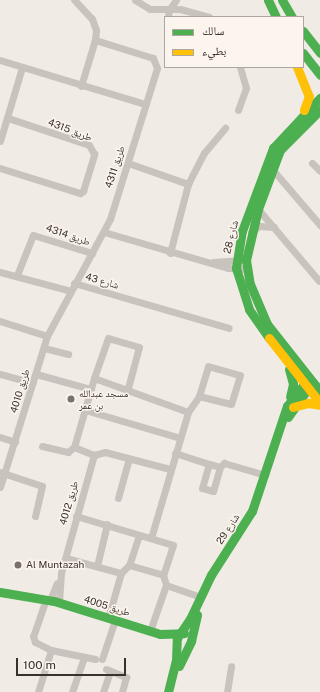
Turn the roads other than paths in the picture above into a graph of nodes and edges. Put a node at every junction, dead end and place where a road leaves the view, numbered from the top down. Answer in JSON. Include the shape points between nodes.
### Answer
{"nodes":[{"id":1,"x":74,"y":0,"type":"edge"},
{"id":2,"x":135,"y":0,"type":"edge"},
{"id":3,"x":176,"y":0,"type":"edge"},
{"id":4,"x":268,"y":0,"type":"edge"},
{"id":5,"x":282,"y":0,"type":"edge"},
{"id":6,"x":169,"y":14,"type":"edge"},
{"id":7,"x":205,"y":16,"type":"edge"},
{"id":8,"x":276,"y":16,"type":"edge"},
{"id":9,"x":291,"y":16,"type":"edge"},
{"id":10,"x":304,"y":32,"type":"edge"},
{"id":11,"x":95,"y":40,"type":"junction"},
{"id":12,"x":320,"y":53,"type":"edge"},
{"id":13,"x":304,"y":54,"type":"edge"},
{"id":14,"x":0,"y":60,"type":"edge"},
{"id":15,"x":22,"y":67,"type":"junction"},
{"id":16,"x":240,"y":68,"type":"edge"},
{"id":17,"x":297,"y":68,"type":"edge"},
{"id":18,"x":320,"y":75,"type":"edge"},
{"id":19,"x":81,"y":86,"type":"junction"},
{"id":20,"x":320,"y":98,"type":"edge"},
{"id":21,"x":145,"y":104,"type":"junction"},
{"id":22,"x":238,"y":110,"type":"dead end"},
{"id":23,"x":320,"y":110,"type":"edge"},
{"id":24,"x":320,"y":116,"type":"edge"},
{"id":25,"x":8,"y":118,"type":"junction"},
{"id":26,"x":309,"y":120,"type":"junction"},
{"id":27,"x":293,"y":124,"type":"junction"},
{"id":28,"x":225,"y":128,"type":"dead end"},
{"id":29,"x":0,"y":141,"type":"edge"},
{"id":30,"x":128,"y":163,"type":"junction"},
{"id":31,"x":312,"y":163,"type":"dead end"},
{"id":32,"x":0,"y":168,"type":"edge"},
{"id":33,"x":272,"y":169,"type":"junction"},
{"id":34,"x":320,"y":171,"type":"edge"},
{"id":35,"x":188,"y":184,"type":"junction"},
{"id":36,"x":258,"y":209,"type":"junction"},
{"id":37,"x":320,"y":225,"type":"edge"},
{"id":38,"x":275,"y":227,"type":"junction"},
{"id":39,"x":104,"y":232,"type":"junction"},
{"id":40,"x":251,"y":233,"type":"junction"},
{"id":41,"x":170,"y":253,"type":"junction"},
{"id":42,"x":92,"y":254,"type":"junction"},
{"id":43,"x":236,"y":264,"type":"junction"},
{"id":44,"x":246,"y":264,"type":"junction"},
{"id":45,"x":0,"y":272,"type":"edge"},
{"id":46,"x":17,"y":275,"type":"junction"},
{"id":47,"x":319,"y":282,"type":"dead end"},
{"id":48,"x":74,"y":283,"type":"junction"},
{"id":49,"x":71,"y":291,"type":"junction"},
{"id":50,"x":0,"y":320,"type":"edge"},
{"id":51,"x":229,"y":328,"type":"dead end"},
{"id":52,"x":48,"y":336,"type":"junction"},
{"id":53,"x":44,"y":348,"type":"junction"},
{"id":54,"x":68,"y":354,"type":"dead end"},
{"id":55,"x":285,"y":360,"type":"junction"},
{"id":56,"x":0,"y":374,"type":"edge"},
{"id":57,"x":36,"y":374,"type":"junction"},
{"id":58,"x":94,"y":378,"type":"junction"},
{"id":59,"x":33,"y":383,"type":"junction"},
{"id":60,"x":311,"y":385,"type":"edge"},
{"id":61,"x":128,"y":388,"type":"junction"},
{"id":62,"x":91,"y":389,"type":"junction"},
{"id":63,"x":199,"y":396,"type":"junction"},
{"id":64,"x":291,"y":404,"type":"junction"},
{"id":65,"x":320,"y":404,"type":"edge"},
{"id":66,"x":85,"y":410,"type":"junction"},
{"id":67,"x":188,"y":412,"type":"junction"},
{"id":68,"x":0,"y":437,"type":"edge"},
{"id":69,"x":180,"y":438,"type":"junction"},
{"id":70,"x":15,"y":442,"type":"junction"},
{"id":71,"x":42,"y":446,"type":"dead end"},
{"id":72,"x":74,"y":447,"type":"junction"},
{"id":73,"x":175,"y":454,"type":"junction"},
{"id":74,"x":94,"y":455,"type":"junction"},
{"id":75,"x":129,"y":458,"type":"junction"},
{"id":76,"x":209,"y":464,"type":"junction"},
{"id":77,"x":220,"y":467,"type":"junction"},
{"id":78,"x":170,"y":469,"type":"junction"},
{"id":79,"x":2,"y":473,"type":"edge"},
{"id":80,"x":265,"y":475,"type":"junction"},
{"id":81,"x":0,"y":486,"type":"edge"},
{"id":82,"x":118,"y":498,"type":"dead end"},
{"id":83,"x":35,"y":516,"type":"dead end"},
{"id":84,"x":76,"y":516,"type":"junction"},
{"id":85,"x":107,"y":524,"type":"junction"},
{"id":86,"x":139,"y":535,"type":"junction"},
{"id":87,"x":151,"y":538,"type":"junction"},
{"id":88,"x":66,"y":558,"type":"junction"},
{"id":89,"x":129,"y":564,"type":"junction"},
{"id":90,"x":97,"y":566,"type":"junction"},
{"id":91,"x":121,"y":573,"type":"junction"},
{"id":92,"x":163,"y":575,"type":"junction"},
{"id":93,"x":166,"y":585,"type":"junction"},
{"id":94,"x":0,"y":592,"type":"edge"},
{"id":95,"x":200,"y":597,"type":"junction"},
{"id":96,"x":52,"y":601,"type":"junction"},
{"id":97,"x":111,"y":619,"type":"junction"},
{"id":98,"x":150,"y":631,"type":"junction"},
{"id":99,"x":180,"y":633,"type":"junction"},
{"id":100,"x":160,"y":634,"type":"junction"},
{"id":101,"x":191,"y":637,"type":"junction"},
{"id":102,"x":176,"y":644,"type":"junction"},
{"id":103,"x":187,"y":647,"type":"junction"},
{"id":104,"x":51,"y":650,"type":"junction"},
{"id":105,"x":84,"y":657,"type":"junction"},
{"id":106,"x":231,"y":666,"type":"dead end"},
{"id":107,"x":38,"y":692,"type":"edge"},
{"id":108,"x":72,"y":692,"type":"edge"},
{"id":109,"x":103,"y":692,"type":"edge"},
{"id":110,"x":122,"y":692,"type":"edge"},
{"id":111,"x":168,"y":692,"type":"edge"},
{"id":112,"x":172,"y":692,"type":"edge"},
{"id":113,"x":228,"y":692,"type":"edge"}],
"edges":[{"from":1,"to":11,"type":"street","via":[[92,19],[96,30]]},
{"from":2,"to":6,"type":"street","via":[[150,9]]},
{"from":3,"to":6,"type":"street"},
{"from":4,"to":8,"type":"street"},
{"from":5,"to":9,"type":"street"},
{"from":6,"to":7,"type":"street","via":[[180,9]]},
{"from":10,"to":12,"type":"street"},
{"from":11,"to":19,"type":"street"},
{"from":11,"to":21,"type":"street","name":"طريق 4311","via":[[156,60],[157,68]]},
{"from":13,"to":18,"type":"street"},
{"from":14,"to":15,"type":"street"},
{"from":15,"to":19,"type":"street"},
{"from":15,"to":25,"type":"street"},
{"from":16,"to":22,"type":"street","via":[[246,88]]},
{"from":17,"to":27,"type":"street","via":[[309,96],[306,107]]},
{"from":19,"to":21,"type":"street"},
{"from":20,"to":27,"type":"street","name":"شارع 28"},
{"from":21,"to":30,"type":"street","name":"طريق 4311"},
{"from":23,"to":26,"type":"street","name":"شارع 28"},
{"from":24,"to":26,"type":"street"},
{"from":25,"to":29,"type":"street"},
{"from":25,"to":32,"type":"street","name":"طريق 4315","via":[[89,146],[94,154],[83,191],[80,193]]},
{"from":26,"to":33,"type":"street","name":"شارع 28","via":[[286,142]]},
{"from":27,"to":43,"type":"street","name":"شارع 28","via":[[268,156],[242,231]]},
{"from":28,"to":35,"type":"street","via":[[204,152]]},
{"from":30,"to":35,"type":"street"},
{"from":30,"to":39,"type":"street","name":"طريق 4311"},
{"from":31,"to":34,"type":"street"},
{"from":33,"to":36,"type":"street","name":"شارع 28"},
{"from":33,"to":37,"type":"street"},
{"from":35,"to":41,"type":"street"},
{"from":36,"to":38,"type":"street"},
{"from":36,"to":40,"type":"street","name":"شارع 28"},
{"from":38,"to":40,"type":"street","via":[[259,226]]},
{"from":38,"to":47,"type":"street"},
{"from":39,"to":41,"type":"street"},
{"from":39,"to":42,"type":"street","name":"طريق 4311"},
{"from":40,"to":44,"type":"street","name":"شارع 28"},
{"from":41,"to":43,"type":"street","via":[[211,262]]},
{"from":42,"to":46,"type":"street","name":"طريق 4314","via":[[33,236]]},
{"from":42,"to":48,"type":"street","name":"طريق 4311"},
{"from":43,"to":44,"type":"street"},
{"from":43,"to":55,"type":"street","name":"شارع 28","via":[[249,309]]},
{"from":44,"to":60,"type":"street","name":"شارع 28","via":[[255,298],[267,324]]},
{"from":45,"to":46,"type":"street"},
{"from":46,"to":49,"type":"street"},
{"from":48,"to":49,"type":"street","name":"شارع 43"},
{"from":48,"to":51,"type":"street","name":"شارع 43"},
{"from":49,"to":52,"type":"street","name":"شارع 43"},
{"from":50,"to":52,"type":"street"},
{"from":52,"to":53,"type":"street","name":"طريق 4010"},
{"from":53,"to":54,"type":"street"},
{"from":53,"to":57,"type":"street","name":"طريق 4010"},
{"from":55,"to":60,"type":"street","name":"شارع 28"},
{"from":55,"to":64,"type":"street","via":[[293,380]]},
{"from":56,"to":59,"type":"street"},
{"from":57,"to":59,"type":"street","name":"طريق 4010"},
{"from":57,"to":62,"type":"street"},
{"from":58,"to":61,"type":"street"},
{"from":58,"to":61,"type":"street","via":[[108,338],[140,347]]},
{"from":58,"to":62,"type":"street"},
{"from":59,"to":70,"type":"street","name":"طريق 4010"},
{"from":60,"to":64,"type":"street","name":"شارع 29"},
{"from":60,"to":65,"type":"street","name":"شارع 28"},
{"from":61,"to":67,"type":"street","via":[[131,393]]},
{"from":62,"to":66,"type":"street"},
{"from":63,"to":63,"type":"street","via":[[208,366],[240,375],[231,404]]},
{"from":63,"to":67,"type":"street"},
{"from":64,"to":65,"type":"street"},
{"from":64,"to":80,"type":"street","name":"شارع 29"},
{"from":64,"to":101,"type":"street","name":"شارع 29","via":[[262,502],[210,586]]},
{"from":66,"to":69,"type":"street"},
{"from":66,"to":72,"type":"street"},
{"from":67,"to":69,"type":"street"},
{"from":68,"to":70,"type":"street"},
{"from":69,"to":73,"type":"street"},
{"from":70,"to":79,"type":"street","name":"طريق 4010"},
{"from":71,"to":72,"type":"street","via":[[68,452]]},
{"from":72,"to":74,"type":"street"},
{"from":73,"to":76,"type":"street"},
{"from":73,"to":78,"type":"street"},
{"from":74,"to":75,"type":"street","via":[[100,451]]},
{"from":74,"to":84,"type":"street","name":"طريق 4012"},
{"from":75,"to":78,"type":"street"},
{"from":75,"to":82,"type":"street"},
{"from":76,"to":77,"type":"street"},
{"from":76,"to":77,"type":"street","via":[[203,488],[214,491]]},
{"from":77,"to":80,"type":"street","via":[[224,463]]},
{"from":78,"to":87,"type":"street"},
{"from":79,"to":81,"type":"street","name":"طريق 4010"},
{"from":79,"to":83,"type":"street","via":[[42,486]]},
{"from":80,"to":95,"type":"street","name":"شارع 29","via":[[252,511]]},
{"from":84,"to":85,"type":"street"},
{"from":84,"to":88,"type":"street","name":"طريق 4012"},
{"from":85,"to":86,"type":"street"},
{"from":85,"to":90,"type":"street"},
{"from":86,"to":87,"type":"street"},
{"from":86,"to":89,"type":"street"},
{"from":87,"to":92,"type":"street","via":[[173,545]]},
{"from":88,"to":90,"type":"street"},
{"from":88,"to":96,"type":"street","name":"طريق 4012"},
{"from":89,"to":91,"type":"street"},
{"from":89,"to":92,"type":"street"},
{"from":90,"to":91,"type":"street"},
{"from":91,"to":97,"type":"street"},
{"from":92,"to":93,"type":"street"},
{"from":93,"to":95,"type":"street"},
{"from":93,"to":98,"type":"street"},
{"from":94,"to":96,"type":"street","name":"طريق 4005"},
{"from":95,"to":99,"type":"street","name":"شارع 29"},
{"from":96,"to":97,"type":"street","name":"طريق 4005"},
{"from":96,"to":104,"type":"street","via":[[33,636],[35,642]]},
{"from":97,"to":98,"type":"street","name":"طريق 4005"},
{"from":97,"to":105,"type":"street","via":[[98,659]]},
{"from":98,"to":100,"type":"street","name":"طريق 4005"},
{"from":99,"to":100,"type":"street","name":"طريق 4005"},
{"from":99,"to":101,"type":"street","name":"طريق 4005"},
{"from":99,"to":102,"type":"street","name":"شارع 29"},
{"from":100,"to":102,"type":"street","name":"طريق 4005"},
{"from":101,"to":103,"type":"street","name":"شارع 29"},
{"from":102,"to":103,"type":"street","name":"طريق 4005"},
{"from":102,"to":111,"type":"street","name":"شارع 29","via":[[176,661]]},
{"from":103,"to":112,"type":"street","name":"شارع 29"},
{"from":104,"to":105,"type":"street"},
{"from":104,"to":107,"type":"street"},
{"from":105,"to":108,"type":"street"},
{"from":106,"to":113,"type":"street"},
{"from":109,"to":110,"type":"street","via":[[108,671],[126,677]]}]}
